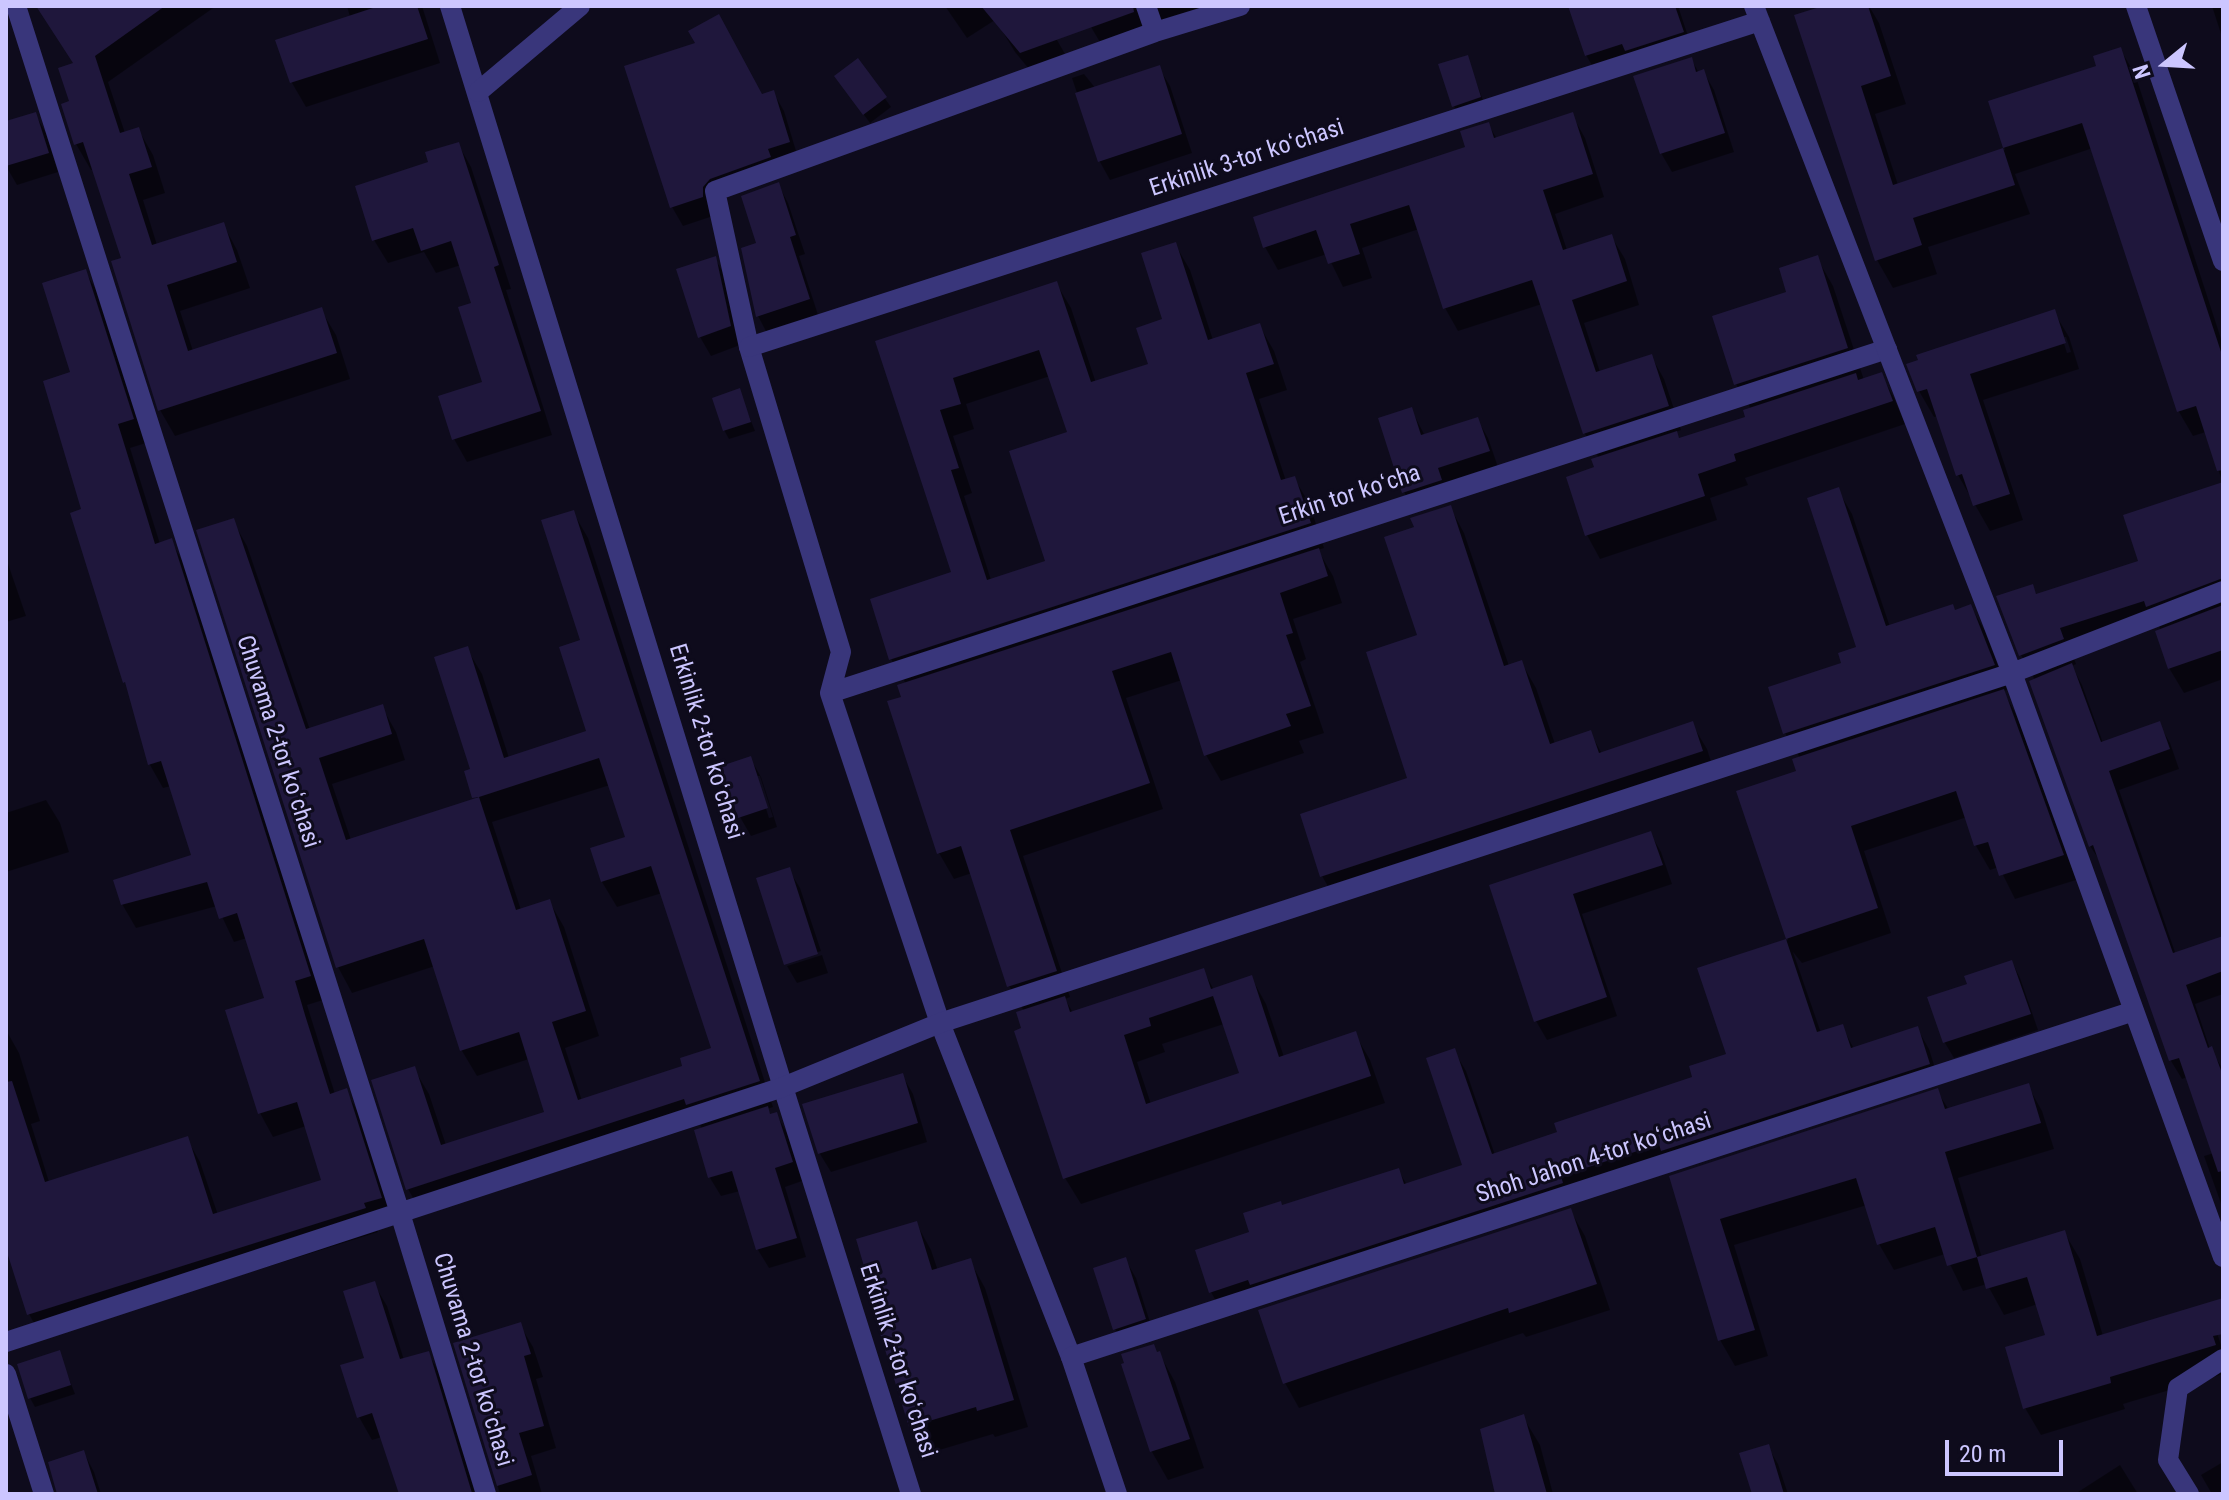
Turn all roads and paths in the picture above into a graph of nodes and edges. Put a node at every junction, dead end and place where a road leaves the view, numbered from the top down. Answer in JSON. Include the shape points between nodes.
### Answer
{"nodes":[{"id":1,"x":16,"y":6,"type":"edge"},
{"id":2,"x":450,"y":6,"type":"edge"},
{"id":3,"x":580,"y":6,"type":"edge"},
{"id":4,"x":1146,"y":6,"type":"edge"},
{"id":5,"x":1240,"y":6,"type":"edge"},
{"id":6,"x":2136,"y":6,"type":"edge"},
{"id":7,"x":1757,"y":14,"type":"edge"},
{"id":8,"x":1155,"y":32,"type":"junction"},
{"id":9,"x":478,"y":92,"type":"junction"},
{"id":10,"x":2223,"y":261,"type":"edge"},
{"id":11,"x":749,"y":347,"type":"junction"},
{"id":12,"x":1887,"y":349,"type":"junction"},
{"id":13,"x":2223,"y":591,"type":"edge"},
{"id":14,"x":2012,"y":673,"type":"junction"},
{"id":15,"x":830,"y":693,"type":"junction"},
{"id":16,"x":2134,"y":1011,"type":"junction"},
{"id":17,"x":940,"y":1023,"type":"junction"},
{"id":18,"x":783,"y":1087,"type":"junction"},
{"id":19,"x":400,"y":1213,"type":"junction"},
{"id":20,"x":2223,"y":1257,"type":"edge"},
{"id":21,"x":6,"y":1342,"type":"edge"},
{"id":22,"x":1071,"y":1357,"type":"junction"},
{"id":23,"x":2223,"y":1359,"type":"edge"},
{"id":24,"x":6,"y":1374,"type":"edge"},
{"id":25,"x":44,"y":1494,"type":"edge"},
{"id":26,"x":486,"y":1494,"type":"edge"},
{"id":27,"x":911,"y":1494,"type":"edge"},
{"id":28,"x":1117,"y":1494,"type":"edge"},
{"id":29,"x":2189,"y":1494,"type":"edge"}],
"edges":[{"from":1,"to":19,"type":"street","name":"Chuvama 2-tor koʻchasi"},
{"from":2,"to":9,"type":"street","name":"Erkinlik 2-tor koʻchasi"},
{"from":3,"to":9,"type":"street"},
{"from":4,"to":8,"type":"street"},
{"from":5,"to":8,"type":"street"},
{"from":6,"to":10,"type":"street"},
{"from":7,"to":11,"type":"street","name":"Erkinlik 3-tor koʻchasi"},
{"from":7,"to":12,"type":"street"},
{"from":8,"to":11,"type":"street","via":[[715,191]]},
{"from":9,"to":18,"type":"street","name":"Erkinlik 2-tor koʻchasi"},
{"from":11,"to":15,"type":"street","via":[[841,652]]},
{"from":12,"to":14,"type":"street"},
{"from":12,"to":15,"type":"street","name":"Erkin tor koʻcha"},
{"from":13,"to":14,"type":"street"},
{"from":14,"to":16,"type":"street"},
{"from":14,"to":17,"type":"street"},
{"from":15,"to":17,"type":"street"},
{"from":16,"to":20,"type":"street"},
{"from":16,"to":22,"type":"street","name":"Shoh Jahon 4-tor koʻchasi"},
{"from":17,"to":18,"type":"street"},
{"from":17,"to":22,"type":"street"},
{"from":18,"to":19,"type":"street"},
{"from":18,"to":27,"type":"street","name":"Erkinlik 2-tor koʻchasi"},
{"from":19,"to":21,"type":"street"},
{"from":19,"to":26,"type":"street","name":"Chuvama 2-tor koʻchasi"},
{"from":22,"to":28,"type":"street"},
{"from":23,"to":29,"type":"street","via":[[2178,1388],[2168,1460]]},
{"from":24,"to":25,"type":"street"}]}
